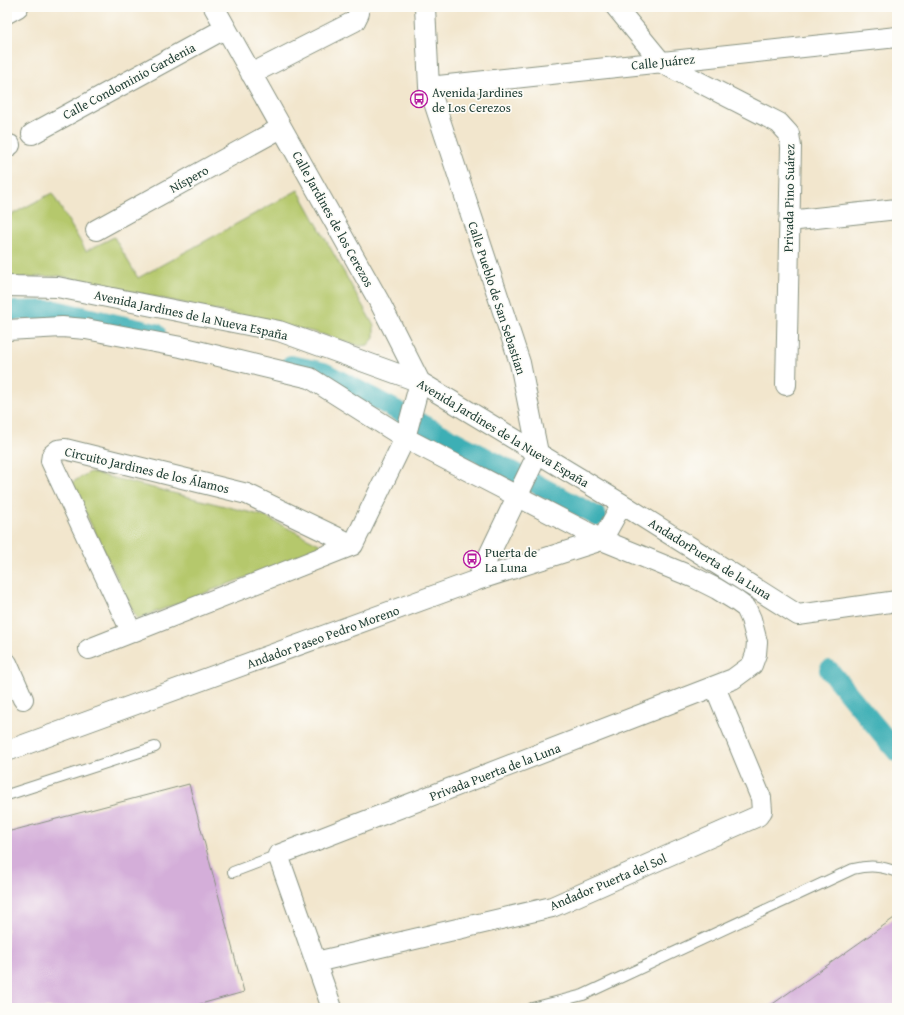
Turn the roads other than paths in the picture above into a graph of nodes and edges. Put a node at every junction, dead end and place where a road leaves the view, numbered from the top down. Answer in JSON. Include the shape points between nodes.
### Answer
{"nodes":[{"id":1,"x":18,"y":7,"type":"edge"},
{"id":2,"x":214,"y":7,"type":"edge"},
{"id":3,"x":425,"y":7,"type":"edge"},
{"id":4,"x":616,"y":7,"type":"edge"},
{"id":5,"x":359,"y":10,"type":"edge"},
{"id":6,"x":7,"y":13,"type":"edge"},
{"id":7,"x":226,"y":28,"type":"junction"},
{"id":8,"x":897,"y":37,"type":"edge"},
{"id":9,"x":662,"y":63,"type":"junction"},
{"id":10,"x":251,"y":74,"type":"junction"},
{"id":11,"x":429,"y":87,"type":"junction"},
{"id":12,"x":281,"y":128,"type":"junction"},
{"id":13,"x":32,"y":134,"type":"dead end"},
{"id":14,"x":897,"y":209,"type":"edge"},
{"id":15,"x":789,"y":220,"type":"junction"},
{"id":16,"x":96,"y":230,"type":"dead end"},
{"id":17,"x":7,"y":286,"type":"edge"},
{"id":18,"x":7,"y":330,"type":"edge"},
{"id":19,"x":786,"y":385,"type":"dead end"},
{"id":20,"x":418,"y":389,"type":"junction"},
{"id":21,"x":406,"y":433,"type":"junction"},
{"id":22,"x":536,"y":457,"type":"junction"},
{"id":23,"x":519,"y":492,"type":"junction"},
{"id":24,"x":622,"y":504,"type":"junction"},
{"id":25,"x":602,"y":540,"type":"junction"},
{"id":26,"x":353,"y":545,"type":"junction"},
{"id":27,"x":477,"y":580,"type":"junction"},
{"id":28,"x":897,"y":601,"type":"edge"},
{"id":29,"x":131,"y":631,"type":"junction"},
{"id":30,"x":89,"y":649,"type":"dead end"},
{"id":31,"x":7,"y":663,"type":"edge"},
{"id":32,"x":752,"y":665,"type":"joint"},
{"id":33,"x":715,"y":687,"type":"junction"},
{"id":34,"x":23,"y":699,"type":"dead end"},
{"id":35,"x":155,"y":747,"type":"dead end"},
{"id":36,"x":7,"y":751,"type":"edge"},
{"id":37,"x":7,"y":795,"type":"edge"},
{"id":38,"x":278,"y":855,"type":"junction"},
{"id":39,"x":233,"y":872,"type":"dead end"},
{"id":40,"x":897,"y":872,"type":"edge"},
{"id":41,"x":316,"y":962,"type":"junction"},
{"id":42,"x":332,"y":1008,"type":"edge"},
{"id":43,"x":532,"y":1008,"type":"edge"}],
"edges":[{"from":1,"to":6,"type":"street"},
{"from":2,"to":7,"type":"street","name":"Calle Jardines de los Cerezos"},
{"from":3,"to":11,"type":"street","name":"Calle Pueblo de San Sebastian"},
{"from":4,"to":9,"type":"street","name":"Privada Pino Suárez"},
{"from":5,"to":10,"type":"street","via":[[355,21]]},
{"from":7,"to":10,"type":"street","name":"Calle Jardines de los Cerezos"},
{"from":7,"to":13,"type":"street","name":"Calle Condominio Gardenia"},
{"from":8,"to":9,"type":"street","name":"Calle Juárez"},
{"from":9,"to":11,"type":"street","name":"Calle Juárez"},
{"from":9,"to":15,"type":"street","name":"Privada Pino Suárez","via":[[785,128],[789,134],[791,147]]},
{"from":10,"to":12,"type":"street","name":"Calle Jardines de los Cerezos"},
{"from":11,"to":22,"type":"street","name":"Calle Pueblo de San Sebastian","via":[[520,362]]},
{"from":12,"to":16,"type":"street","name":"Níspero"},
{"from":12,"to":20,"type":"street","name":"Calle Jardines de los Cerezos","via":[[380,303]]},
{"from":14,"to":15,"type":"street"},
{"from":15,"to":19,"type":"street","name":"Privada Pino Suárez"},
{"from":17,"to":20,"type":"street","name":"Avenida Jardines de la Nueva España","via":[[57,287],[279,331]]},
{"from":18,"to":21,"type":"street","via":[[62,327],[86,329],[181,347],[310,378]]},
{"from":20,"to":21,"type":"street"},
{"from":20,"to":22,"type":"street","name":"Avenida Jardines de la Nueva España"},
{"from":21,"to":23,"type":"street"},
{"from":21,"to":26,"type":"street"},
{"from":22,"to":23,"type":"street"},
{"from":22,"to":24,"type":"street","name":"Avenida Jardines de la Nueva España"},
{"from":23,"to":25,"type":"street"},
{"from":23,"to":27,"type":"street"},
{"from":24,"to":25,"type":"street"},
{"from":24,"to":28,"type":"street","name":"AndadorPuerta de la Luna","via":[[798,615]]},
{"from":25,"to":27,"type":"street","name":"Andador Paseo Pedro Moreno"},
{"from":25,"to":32,"type":"street","name":"AndadorPuerta de la Luna","via":[[717,588],[746,608],[757,642]]},
{"from":26,"to":29,"type":"street"},
{"from":26,"to":29,"type":"street","name":"Circuito Jardines de los Álamos","via":[[248,494],[65,449],[58,450],[52,455],[51,462]]},
{"from":27,"to":36,"type":"street","name":"Andador Paseo Pedro Moreno"},
{"from":29,"to":30,"type":"street"},
{"from":31,"to":34,"type":"street"},
{"from":32,"to":33,"type":"street","name":"Privada Puerta de la Luna","via":[[733,679]]},
{"from":33,"to":38,"type":"street","name":"Privada Puerta de la Luna"},
{"from":33,"to":41,"type":"street","name":"Andador Puerta del Sol","via":[[761,798],[762,811],[758,816],[552,907]]},
{"from":35,"to":37,"type":"lane"},
{"from":38,"to":39,"type":"lane","name":"Privada Puerta de la Luna"},
{"from":38,"to":41,"type":"street"},
{"from":40,"to":43,"type":"lane","via":[[869,865],[853,869],[583,995]]},
{"from":41,"to":42,"type":"street"}]}
